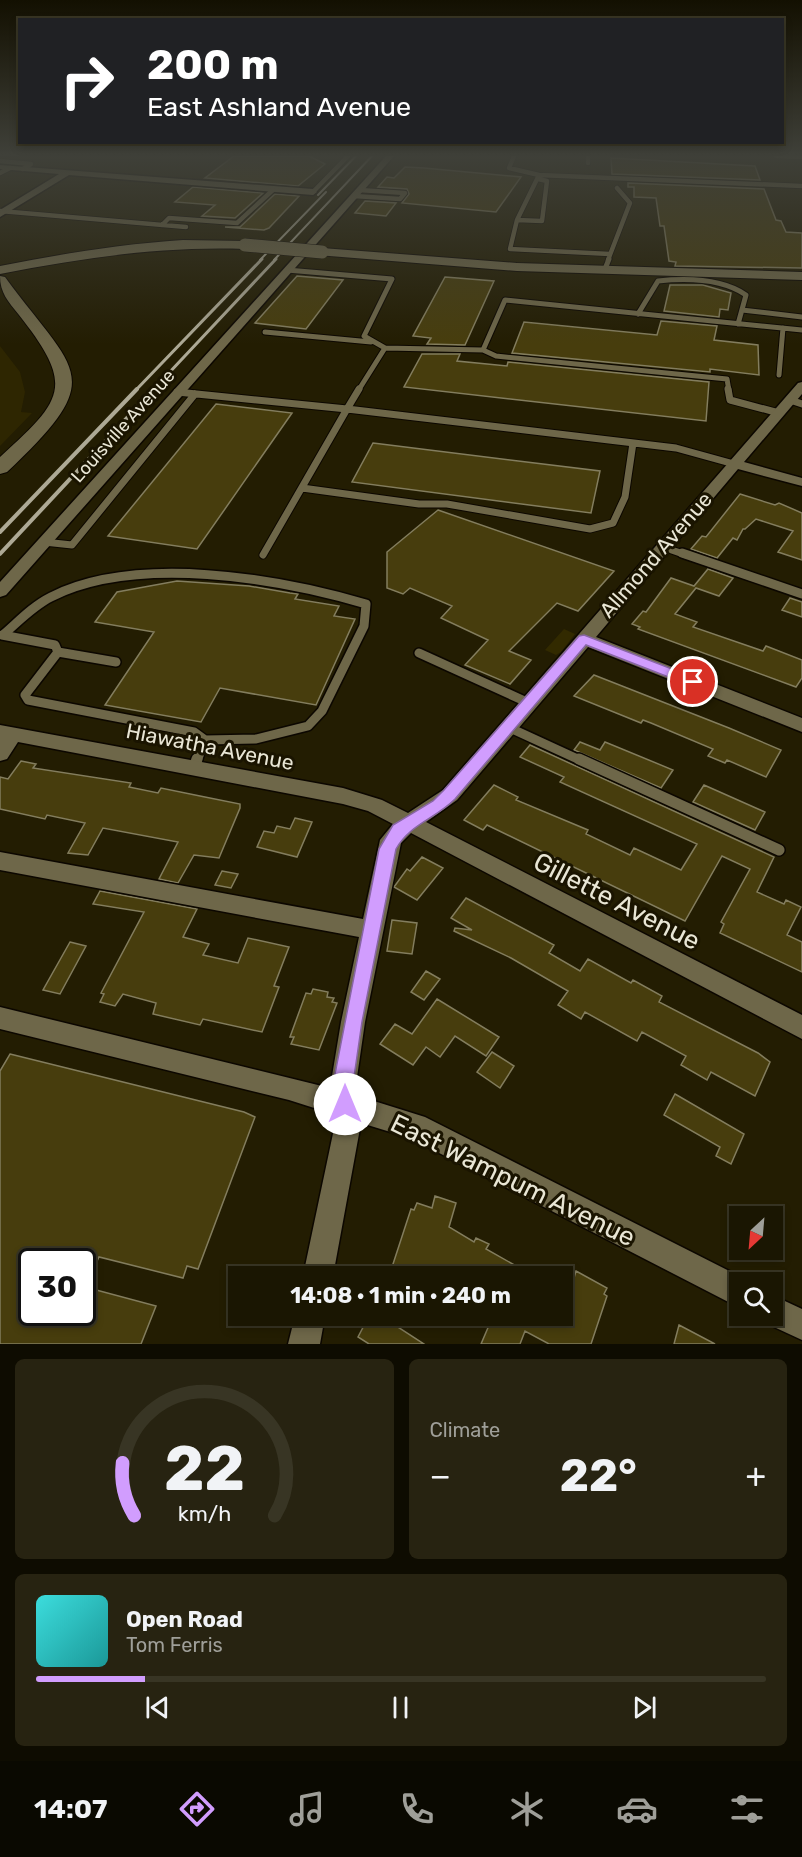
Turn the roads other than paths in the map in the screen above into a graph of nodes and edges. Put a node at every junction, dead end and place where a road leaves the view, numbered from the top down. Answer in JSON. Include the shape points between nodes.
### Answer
{"nodes":[{"id":1,"x":84,"y":219,"type":"edge"},
{"id":2,"x":168,"y":219,"type":"edge"},
{"id":3,"x":179,"y":219,"type":"edge"},
{"id":4,"x":242,"y":219,"type":"edge"},
{"id":5,"x":333,"y":219,"type":"edge"},
{"id":6,"x":542,"y":219,"type":"edge"},
{"id":7,"x":624,"y":219,"type":"edge"},
{"id":8,"x":517,"y":220,"type":"joint"},
{"id":9,"x":162,"y":225,"type":"junction"},
{"id":10,"x":186,"y":227,"type":"dead end"},
{"id":11,"x":610,"y":254,"type":"junction"},
{"id":12,"x":605,"y":269,"type":"junction"},
{"id":13,"x":0,"y":270,"type":"edge"},
{"id":14,"x":287,"y":270,"type":"junction"},
{"id":15,"x":802,"y":276,"type":"edge"},
{"id":16,"x":0,"y":280,"type":"edge"},
{"id":17,"x":742,"y":310,"type":"junction"},
{"id":18,"x":638,"y":314,"type":"junction"},
{"id":19,"x":802,"y":317,"type":"edge"},
{"id":20,"x":738,"y":324,"type":"junction"},
{"id":21,"x":783,"y":328,"type":"junction"},
{"id":22,"x":802,"y":330,"type":"edge"},
{"id":23,"x":265,"y":332,"type":"dead end"},
{"id":24,"x":371,"y":342,"type":"junction"},
{"id":25,"x":385,"y":348,"type":"junction"},
{"id":26,"x":483,"y":350,"type":"junction"},
{"id":27,"x":779,"y":375,"type":"dead end"},
{"id":28,"x":177,"y":392,"type":"junction"},
{"id":29,"x":195,"y":394,"type":"junction"},
{"id":30,"x":793,"y":401,"type":"edge"},
{"id":31,"x":347,"y":409,"type":"junction"},
{"id":32,"x":633,"y":443,"type":"junction"},
{"id":33,"x":734,"y":464,"type":"junction"},
{"id":34,"x":0,"y":468,"type":"edge"},
{"id":35,"x":802,"y":482,"type":"edge"},
{"id":36,"x":302,"y":488,"type":"junction"},
{"id":37,"x":44,"y":542,"type":"junction"},
{"id":38,"x":663,"y":547,"type":"junction"},
{"id":39,"x":263,"y":555,"type":"dead end"},
{"id":40,"x":0,"y":592,"type":"edge"},
{"id":41,"x":802,"y":594,"type":"edge"},
{"id":42,"x":2,"y":636,"type":"edge"},
{"id":43,"x":584,"y":639,"type":"junction"},
{"id":44,"x":58,"y":652,"type":"junction"},
{"id":45,"x":419,"y":653,"type":"dead end"},
{"id":46,"x":116,"y":662,"type":"dead end"},
{"id":47,"x":529,"y":703,"type":"junction"},
{"id":48,"x":802,"y":725,"type":"edge"},
{"id":49,"x":508,"y":727,"type":"junction"},
{"id":50,"x":7,"y":733,"type":"edge"},
{"id":51,"x":205,"y":740,"type":"junction"},
{"id":52,"x":0,"y":754,"type":"edge"},
{"id":53,"x":194,"y":768,"type":"junction"},
{"id":54,"x":407,"y":822,"type":"junction"},
{"id":55,"x":778,"y":850,"type":"dead end"},
{"id":56,"x":0,"y":861,"type":"edge"},
{"id":57,"x":371,"y":930,"type":"junction"},
{"id":58,"x":0,"y":1018,"type":"edge"},
{"id":59,"x":802,"y":1028,"type":"edge"},
{"id":60,"x":345,"y":1104,"type":"junction"},
{"id":61,"x":320,"y":1266,"type":"edge"},
{"id":62,"x":729,"y":1287,"type":"edge"},
{"id":63,"x":783,"y":1316,"type":"edge"},
{"id":64,"x":802,"y":1325,"type":"edge"},
{"id":65,"x":308,"y":1326,"type":"edge"},
{"id":66,"x":304,"y":1344,"type":"edge"}],
"edges":[{"from":1,"to":9,"type":"lane"},
{"from":2,"to":9,"type":"lane"},
{"from":3,"to":4,"type":"lane","via":[[237,223]]},
{"from":5,"to":14,"type":"street","name":"Louisville Avenue"},
{"from":6,"to":8,"type":"lane"},
{"from":7,"to":11,"type":"lane"},
{"from":8,"to":11,"type":"lane","via":[[510,249]]},
{"from":9,"to":10,"type":"lane"},
{"from":11,"to":12,"type":"lane"},
{"from":12,"to":13,"type":"main road","bridge":true,"via":[[489,266],[194,243],[140,246]]},
{"from":12,"to":15,"type":"main road"},
{"from":14,"to":24,"type":"lane","via":[[392,279],[364,336]]},
{"from":14,"to":28,"type":"street","name":"Louisville Avenue"},
{"from":16,"to":34,"type":"main road","via":[[55,353],[64,368],[65,386],[53,414]]},
{"from":17,"to":18,"type":"lane","via":[[746,294],[740,288],[671,279],[658,281]]},
{"from":17,"to":19,"type":"lane"},
{"from":17,"to":20,"type":"lane"},
{"from":18,"to":20,"type":"lane"},
{"from":18,"to":26,"type":"lane","via":[[505,300]]},
{"from":20,"to":21,"type":"lane"},
{"from":21,"to":22,"type":"lane"},
{"from":21,"to":27,"type":"lane"},
{"from":23,"to":24,"type":"lane"},
{"from":24,"to":25,"type":"lane"},
{"from":25,"to":26,"type":"lane"},
{"from":25,"to":31,"type":"lane"},
{"from":26,"to":30,"type":"lane","via":[[496,356],[727,379],[730,400]]},
{"from":28,"to":29,"type":"lane"},
{"from":28,"to":37,"type":"street","name":"Louisville Avenue"},
{"from":29,"to":31,"type":"lane"},
{"from":29,"to":37,"type":"lane","via":[[72,545]]},
{"from":30,"to":33,"type":"street","name":"Allmond Avenue"},
{"from":31,"to":32,"type":"lane"},
{"from":31,"to":36,"type":"lane"},
{"from":32,"to":33,"type":"lane","via":[[676,448]]},
{"from":32,"to":36,"type":"lane","via":[[621,509],[613,523],[602,528],[447,504],[419,504]]},
{"from":33,"to":35,"type":"street"},
{"from":33,"to":38,"type":"street","name":"Allmond Avenue"},
{"from":36,"to":39,"type":"lane"},
{"from":37,"to":40,"type":"street","name":"Louisville Avenue"},
{"from":38,"to":41,"type":"lane"},
{"from":38,"to":43,"type":"street","name":"Allmond Avenue"},
{"from":42,"to":44,"type":"lane","via":[[55,645]]},
{"from":42,"to":51,"type":"lane","via":[[54,596],[129,575],[222,575],[342,596],[366,604],[364,626],[322,711],[308,726],[256,739]]},
{"from":43,"to":47,"type":"street","name":"Allmond Avenue"},
{"from":43,"to":48,"type":"street"},
{"from":44,"to":46,"type":"lane"},
{"from":44,"to":51,"type":"lane","via":[[25,695],[28,700],[184,728]]},
{"from":45,"to":47,"type":"lane"},
{"from":47,"to":49,"type":"street","name":"Allmond Avenue"},
{"from":49,"to":54,"type":"street","name":"Allmond Avenue","via":[[439,806]]},
{"from":49,"to":55,"type":"lane"},
{"from":50,"to":52,"type":"street"},
{"from":50,"to":53,"type":"street","name":"Hiawatha Avenue"},
{"from":51,"to":53,"type":"lane"},
{"from":53,"to":54,"type":"street","name":"Hiawatha Avenue","via":[[343,796],[375,805]]},
{"from":54,"to":57,"type":"street","name":"Allmond Avenue","via":[[388,849]]},
{"from":54,"to":59,"type":"street","name":"Gillette Avenue"},
{"from":56,"to":57,"type":"street"},
{"from":57,"to":60,"type":"street","name":"Allmond Avenue","via":[[343,1084]]},
{"from":58,"to":60,"type":"street","name":"East Wampum Avenue"},
{"from":60,"to":61,"type":"street","name":"Allmond Avenue","via":[[348,1124]]},
{"from":60,"to":62,"type":"street","name":"East Wampum Avenue","via":[[414,1126]]},
{"from":63,"to":64,"type":"street"},
{"from":65,"to":66,"type":"street"}]}
